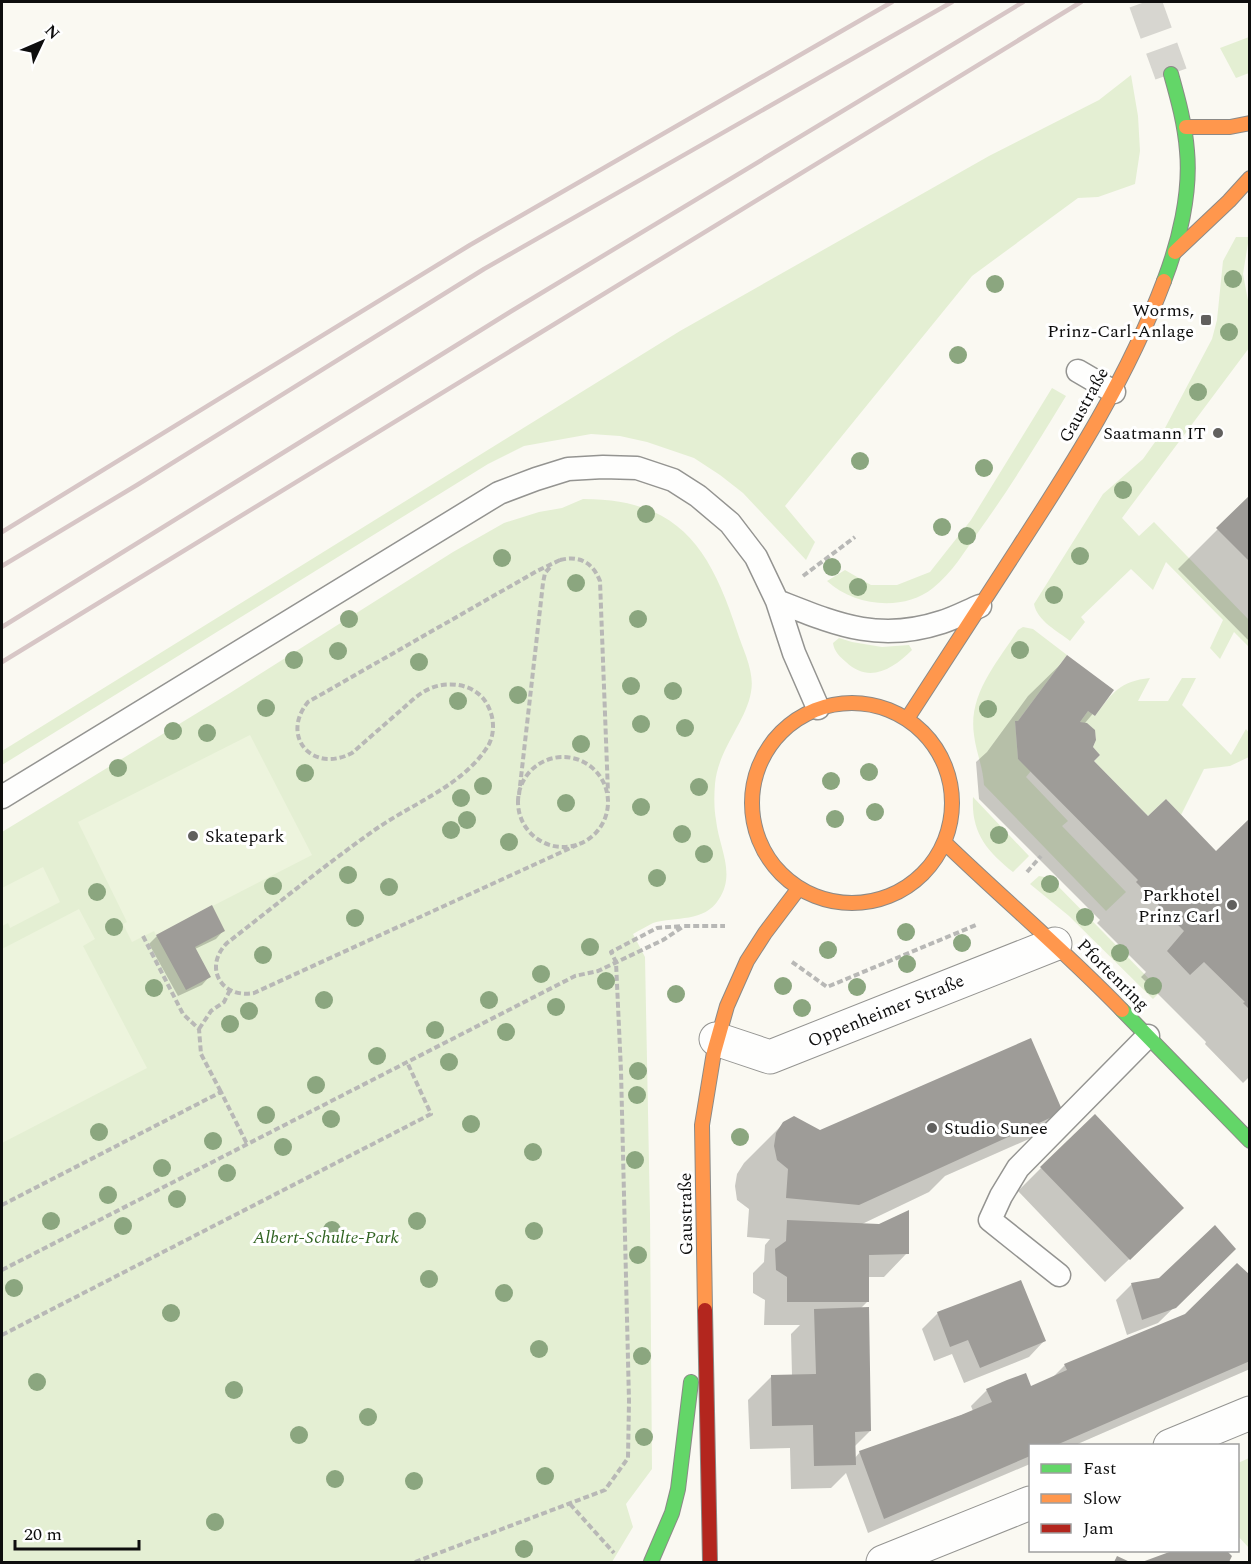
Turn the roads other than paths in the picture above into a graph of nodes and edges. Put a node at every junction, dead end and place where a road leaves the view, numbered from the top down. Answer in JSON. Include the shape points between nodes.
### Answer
{"nodes":[{"id":1,"x":1171,"y":74,"type":"tunnel mouth"},
{"id":2,"x":1250,"y":123,"type":"edge"},
{"id":3,"x":1186,"y":127,"type":"junction"},
{"id":4,"x":1250,"y":178,"type":"edge"},
{"id":5,"x":1175,"y":252,"type":"junction"},
{"id":6,"x":1078,"y":371,"type":"dead end"},
{"id":7,"x":1114,"y":392,"type":"junction"},
{"id":8,"x":777,"y":600,"type":"junction"},
{"id":9,"x":980,"y":606,"type":"junction"},
{"id":10,"x":818,"y":708,"type":"junction"},
{"id":11,"x":907,"y":719,"type":"junction"},
{"id":12,"x":2,"y":797,"type":"edge"},
{"id":13,"x":944,"y":842,"type":"junction"},
{"id":14,"x":799,"y":888,"type":"junction"},
{"id":15,"x":1055,"y":944,"type":"junction"},
{"id":16,"x":1148,"y":1036,"type":"junction"},
{"id":17,"x":716,"y":1038,"type":"junction"},
{"id":18,"x":1250,"y":1141,"type":"edge"},
{"id":19,"x":1059,"y":1275,"type":"dead end"},
{"id":20,"x":705,"y":1279,"type":"junction"},
{"id":21,"x":1250,"y":1413,"type":"edge"},
{"id":22,"x":1175,"y":1444,"type":"edge"},
{"id":23,"x":1029,"y":1503,"type":"edge"},
{"id":24,"x":651,"y":1563,"type":"edge"},
{"id":25,"x":710,"y":1563,"type":"edge"},
{"id":26,"x":884,"y":1563,"type":"edge"}],
"edges":[{"from":1,"to":3,"type":"main road","name":"Gaustraße"},
{"from":2,"to":3,"type":"main road","via":[[1230,128]]},
{"from":3,"to":5,"type":"main road","name":"Gaustraße","via":[[1187,178]]},
{"from":4,"to":5,"type":"main road"},
{"from":5,"to":7,"type":"main road","name":"Gaustraße","via":[[1156,307]]},
{"from":6,"to":7,"type":"lane"},
{"from":7,"to":9,"type":"main road","name":"Gaustraße"},
{"from":8,"to":9,"type":"lane","via":[[835,624],[872,632],[910,630]]},
{"from":8,"to":10,"type":"lane"},
{"from":8,"to":12,"type":"lane","via":[[756,557],[730,523],[673,480],[637,468],[568,469],[499,493]]},
{"from":9,"to":11,"type":"main road","name":"Gaustraße"},
{"from":10,"to":11,"type":"main road","via":[[848,702],[879,706]]},
{"from":10,"to":14,"type":"main road","via":[[790,723],[768,746],[755,776],[752,808],[758,840],[775,867]]},
{"from":11,"to":13,"type":"main road","via":[[927,737],[943,761],[951,788],[951,815]]},
{"from":13,"to":14,"type":"main road","via":[[929,867],[908,886],[883,898],[854,903],[826,900]]},
{"from":13,"to":15,"type":"main road","name":"Pfortenring"},
{"from":14,"to":17,"type":"main road","name":"Gaustraße","via":[[760,941],[738,980]]},
{"from":15,"to":16,"type":"main road","name":"Pfortenring"},
{"from":15,"to":17,"type":"street","name":"Oppenheimer Straße","via":[[770,1057]]},
{"from":16,"to":18,"type":"main road","name":"Pfortenring"},
{"from":16,"to":19,"type":"lane","via":[[1018,1168],[990,1220]]},
{"from":17,"to":20,"type":"main road","name":"Gaustraße","via":[[702,1125]]},
{"from":20,"to":24,"type":"main road","via":[[678,1489]]},
{"from":20,"to":25,"type":"main road","name":"Gaustraße"},
{"from":21,"to":22,"type":"street"},
{"from":23,"to":26,"type":"street"}]}
